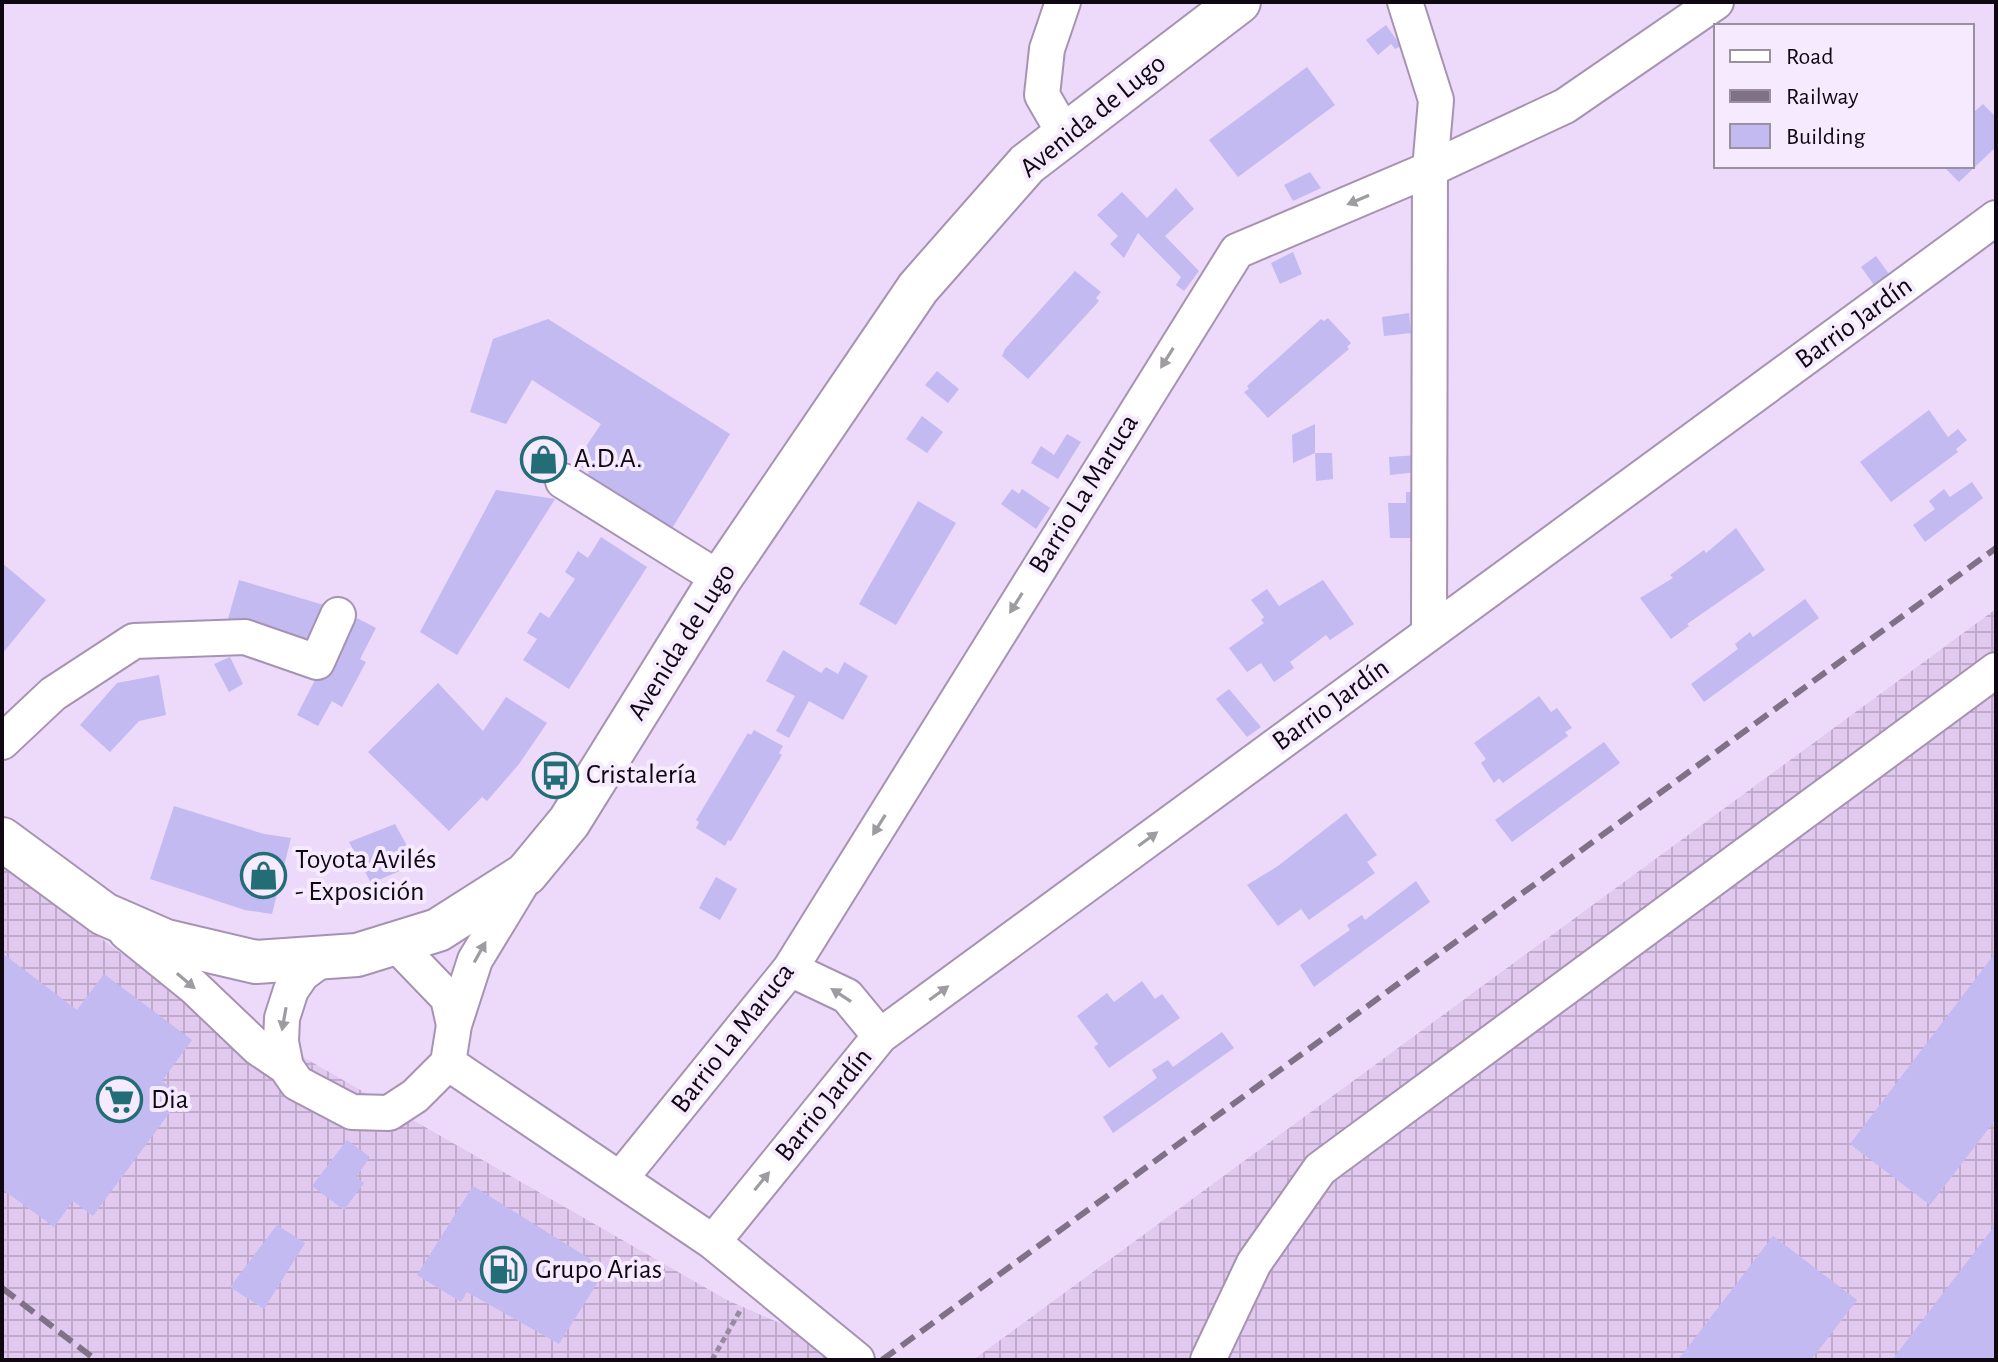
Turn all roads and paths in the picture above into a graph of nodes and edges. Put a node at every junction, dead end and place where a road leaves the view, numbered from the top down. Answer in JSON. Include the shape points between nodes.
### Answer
{"nodes":[{"id":1,"x":1063,"y":2,"type":"edge"},
{"id":2,"x":1239,"y":2,"type":"edge"},
{"id":3,"x":1405,"y":2,"type":"edge"},
{"id":4,"x":1716,"y":2,"type":"edge"},
{"id":5,"x":1065,"y":135,"type":"junction"},
{"id":6,"x":1430,"y":169,"type":"junction"},
{"id":7,"x":1996,"y":218,"type":"edge"},
{"id":8,"x":563,"y":481,"type":"dead end"},
{"id":9,"x":720,"y":579,"type":"junction"},
{"id":10,"x":338,"y":615,"type":"dead end"},
{"id":11,"x":1429,"y":633,"type":"junction"},
{"id":12,"x":1996,"y":670,"type":"edge"},
{"id":13,"x":2,"y":742,"type":"edge"},
{"id":14,"x":2,"y":839,"type":"edge"},
{"id":15,"x":526,"y":874,"type":"junction"},
{"id":16,"x":104,"y":914,"type":"junction"},
{"id":17,"x":395,"y":943,"type":"junction"},
{"id":18,"x":325,"y":957,"type":"junction"},
{"id":19,"x":790,"y":969,"type":"junction"},
{"id":20,"x":454,"y":1025,"type":"junction"},
{"id":21,"x":880,"y":1036,"type":"junction"},
{"id":22,"x":448,"y":1063,"type":"junction"},
{"id":23,"x":286,"y":1067,"type":"junction"},
{"id":24,"x":620,"y":1179,"type":"junction"},
{"id":25,"x":713,"y":1242,"type":"junction"},
{"id":26,"x":758,"y":1278,"type":"junction"},
{"id":27,"x":1208,"y":1359,"type":"edge"},
{"id":28,"x":712,"y":1360,"type":"edge"},
{"id":29,"x":857,"y":1360,"type":"edge"}],
"edges":[{"from":1,"to":5,"type":"street","via":[[1047,49],[1042,95]]},
{"from":2,"to":5,"type":"main road","name":"Avenida de Lugo"},
{"from":3,"to":6,"type":"street","via":[[1436,100]]},
{"from":4,"to":6,"type":"street","name":"Barrio La Maruca","via":[[1565,106]]},
{"from":5,"to":9,"type":"main road","name":"Avenida de Lugo","via":[[1027,164],[918,288]]},
{"from":6,"to":11,"type":"street"},
{"from":6,"to":19,"type":"street","name":"Barrio La Maruca","one_way":true,"via":[[1237,251]]},
{"from":7,"to":11,"type":"street","name":"Barrio Jardín"},
{"from":8,"to":9,"type":"street"},
{"from":9,"to":15,"type":"main road","name":"Avenida de Lugo","via":[[569,822]]},
{"from":10,"to":13,"type":"street","via":[[317,662],[245,637],[134,641],[53,694]]},
{"from":21,"to":11,"type":"street","name":"Barrio Jardín","one_way":true},
{"from":12,"to":27,"type":"street","via":[[1320,1169],[1254,1263]]},
{"from":14,"to":16,"type":"main road","name":"Avenida de Lugo"},
{"from":15,"to":17,"type":"main road","name":"Avenida de Lugo","via":[[438,930]]},
{"from":20,"to":15,"type":"street","one_way":true,"via":[[475,960]]},
{"from":16,"to":18,"type":"main road","name":"Avenida de Lugo","via":[[166,941],[256,962]]},
{"from":16,"to":23,"type":"street","one_way":true},
{"from":17,"to":18,"type":"main road","name":"Avenida de Lugo","via":[[357,955]]},
{"from":17,"to":20,"type":"street","via":[[448,998]]},
{"from":18,"to":23,"type":"street","one_way":true,"via":[[291,990],[282,1018]]},
{"from":21,"to":19,"type":"street","one_way":true,"via":[[847,996]]},
{"from":19,"to":24,"type":"street","name":"Barrio La Maruca"},
{"from":20,"to":22,"type":"street"},
{"from":25,"to":21,"type":"street","name":"Barrio Jardín","one_way":true},
{"from":22,"to":23,"type":"street","via":[[389,1113],[352,1112],[297,1083]]},
{"from":22,"to":24,"type":"street"},
{"from":24,"to":25,"type":"street"},
{"from":25,"to":26,"type":"street"},
{"from":26,"to":28,"type":"path"},
{"from":26,"to":29,"type":"street"}]}
